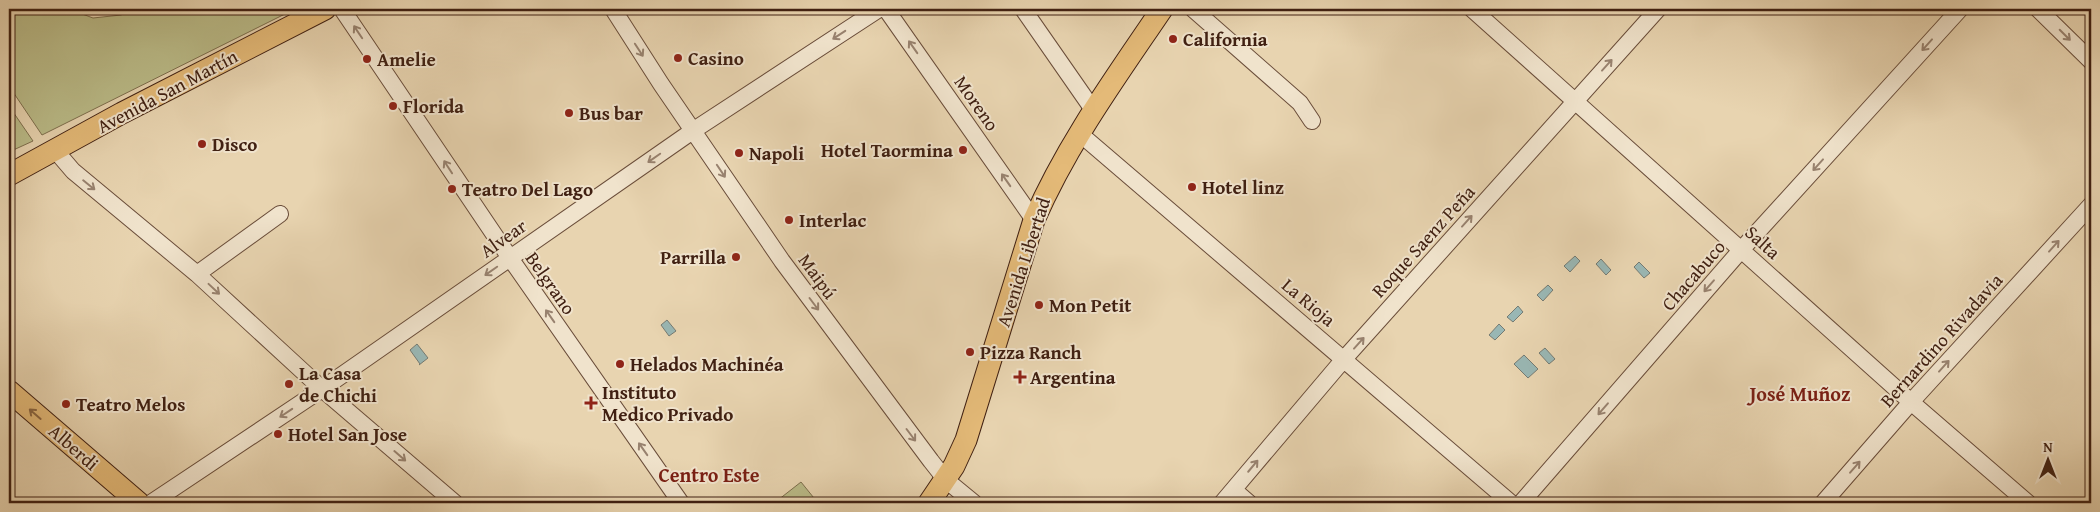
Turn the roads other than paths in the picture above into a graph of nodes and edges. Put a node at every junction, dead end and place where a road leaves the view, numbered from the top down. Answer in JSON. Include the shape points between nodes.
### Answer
{"nodes":[{"id":1,"x":325,"y":9,"type":"edge"},
{"id":2,"x":342,"y":9,"type":"edge"},
{"id":3,"x":613,"y":9,"type":"edge"},
{"id":4,"x":879,"y":9,"type":"edge"},
{"id":5,"x":886,"y":9,"type":"edge"},
{"id":6,"x":1023,"y":9,"type":"edge"},
{"id":7,"x":1162,"y":9,"type":"edge"},
{"id":8,"x":1193,"y":9,"type":"edge"},
{"id":9,"x":1472,"y":9,"type":"edge"},
{"id":10,"x":1658,"y":9,"type":"edge"},
{"id":11,"x":1960,"y":9,"type":"edge"},
{"id":12,"x":2038,"y":9,"type":"edge"},
{"id":13,"x":2091,"y":61,"type":"edge"},
{"id":14,"x":1574,"y":101,"type":"junction"},
{"id":15,"x":1094,"y":111,"type":"junction"},
{"id":16,"x":1312,"y":121,"type":"dead end"},
{"id":17,"x":694,"y":130,"type":"junction"},
{"id":18,"x":1079,"y":133,"type":"junction"},
{"id":19,"x":55,"y":150,"type":"junction"},
{"id":20,"x":9,"y":174,"type":"edge"},
{"id":21,"x":2091,"y":206,"type":"edge"},
{"id":22,"x":280,"y":214,"type":"dead end"},
{"id":23,"x":1034,"y":220,"type":"junction"},
{"id":24,"x":1741,"y":250,"type":"junction"},
{"id":25,"x":510,"y":258,"type":"junction"},
{"id":26,"x":197,"y":274,"type":"junction"},
{"id":27,"x":1344,"y":359,"type":"junction"},
{"id":28,"x":322,"y":389,"type":"junction"},
{"id":29,"x":9,"y":391,"type":"edge"},
{"id":30,"x":1912,"y":402,"type":"junction"},
{"id":31,"x":946,"y":480,"type":"junction"},
{"id":32,"x":1234,"y":490,"type":"junction"},
{"id":33,"x":139,"y":503,"type":"edge"},
{"id":34,"x":151,"y":503,"type":"edge"},
{"id":35,"x":455,"y":503,"type":"edge"},
{"id":36,"x":680,"y":503,"type":"edge"},
{"id":37,"x":929,"y":503,"type":"edge"},
{"id":38,"x":974,"y":503,"type":"edge"},
{"id":39,"x":1222,"y":503,"type":"edge"},
{"id":40,"x":1248,"y":503,"type":"edge"},
{"id":41,"x":1511,"y":503,"type":"edge"},
{"id":42,"x":1521,"y":503,"type":"edge"},
{"id":43,"x":1823,"y":503,"type":"edge"},
{"id":44,"x":2028,"y":503,"type":"edge"}],
"edges":[{"from":1,"to":19,"type":"main road","name":"Avenida San Martín"},
{"from":25,"to":2,"type":"street","name":"Belgrano","one_way":true},
{"from":3,"to":17,"type":"street","name":"Maipú","one_way":true},
{"from":4,"to":17,"type":"street","name":"Alvear","one_way":true},
{"from":23,"to":5,"type":"street","name":"Moreno","one_way":true},
{"from":6,"to":15,"type":"street"},
{"from":7,"to":15,"type":"main road","name":"Avenida Libertad"},
{"from":8,"to":16,"type":"street","via":[[1300,103]]},
{"from":9,"to":14,"type":"street","name":"Salta"},
{"from":14,"to":10,"type":"street","name":"Roque Saenz Peña","one_way":true},
{"from":11,"to":24,"type":"street","name":"Chacabuco","one_way":true},
{"from":12,"to":13,"type":"street","one_way":true},
{"from":14,"to":24,"type":"street","name":"Salta"},
{"from":27,"to":14,"type":"street","name":"Roque Saenz Peña","one_way":true},
{"from":15,"to":18,"type":"main road","name":"Avenida Libertad"},
{"from":17,"to":25,"type":"street","name":"Alvear","one_way":true},
{"from":17,"to":31,"type":"street","name":"Maipú","one_way":true,"via":[[782,261]]},
{"from":18,"to":23,"type":"main road","name":"Avenida Libertad"},
{"from":18,"to":27,"type":"street","name":"La Rioja"},
{"from":19,"to":20,"type":"main road","name":"Avenida San Martín"},
{"from":19,"to":26,"type":"street","one_way":true,"via":[[73,171]]},
{"from":30,"to":21,"type":"street","name":"Bernardino Rivadavia","one_way":true},
{"from":22,"to":26,"type":"street"},
{"from":23,"to":31,"type":"main road","name":"Avenida Libertad","via":[[973,422]]},
{"from":24,"to":30,"type":"street","name":"Salta"},
{"from":24,"to":42,"type":"street","name":"Chacabuco","one_way":true},
{"from":25,"to":28,"type":"street","name":"Alvear","one_way":true},
{"from":36,"to":25,"type":"street","name":"Belgrano","one_way":true},
{"from":26,"to":28,"type":"street","one_way":true},
{"from":32,"to":27,"type":"street","name":"Roque Saenz Peña","one_way":true},
{"from":27,"to":41,"type":"street","name":"La Rioja"},
{"from":28,"to":34,"type":"street","name":"Alvear","one_way":true},
{"from":28,"to":35,"type":"street","one_way":true},
{"from":33,"to":29,"type":"main road","name":"Alberdi","one_way":true},
{"from":43,"to":30,"type":"street","name":"Bernardino Rivadavia","one_way":true},
{"from":30,"to":44,"type":"street","name":"Salta"},
{"from":31,"to":37,"type":"main road","name":"Avenida Libertad"},
{"from":31,"to":38,"type":"street","name":"Maipú"},
{"from":32,"to":39,"type":"street","name":"Roque Saenz Peña"},
{"from":32,"to":40,"type":"street"}]}
